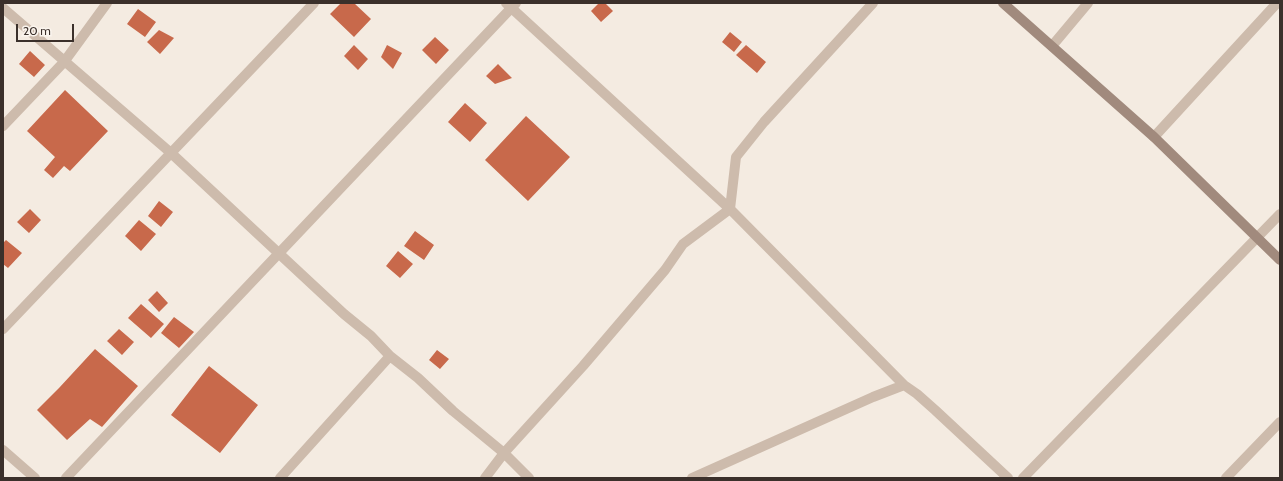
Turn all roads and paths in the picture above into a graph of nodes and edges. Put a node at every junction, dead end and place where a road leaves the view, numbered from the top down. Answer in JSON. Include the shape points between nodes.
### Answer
{"nodes":[{"id":1,"x":107,"y":3,"type":"edge"},
{"id":2,"x":314,"y":3,"type":"edge"},
{"id":3,"x":873,"y":3,"type":"edge"},
{"id":4,"x":1003,"y":3,"type":"edge"},
{"id":5,"x":1088,"y":3,"type":"edge"},
{"id":6,"x":1277,"y":3,"type":"edge"},
{"id":7,"x":511,"y":5,"type":"edge"},
{"id":8,"x":3,"y":8,"type":"edge"},
{"id":9,"x":1052,"y":46,"type":"junction"},
{"id":10,"x":64,"y":62,"type":"junction"},
{"id":11,"x":3,"y":126,"type":"edge"},
{"id":12,"x":1154,"y":137,"type":"junction"},
{"id":13,"x":171,"y":153,"type":"junction"},
{"id":14,"x":730,"y":209,"type":"junction"},
{"id":15,"x":1280,"y":214,"type":"edge"},
{"id":16,"x":1257,"y":238,"type":"junction"},
{"id":17,"x":279,"y":253,"type":"junction"},
{"id":18,"x":1280,"y":260,"type":"edge"},
{"id":19,"x":3,"y":329,"type":"edge"},
{"id":20,"x":390,"y":356,"type":"junction"},
{"id":21,"x":904,"y":385,"type":"junction"},
{"id":22,"x":1280,"y":422,"type":"edge"},
{"id":23,"x":3,"y":450,"type":"edge"},
{"id":24,"x":504,"y":453,"type":"junction"},
{"id":25,"x":35,"y":478,"type":"edge"},
{"id":26,"x":66,"y":478,"type":"edge"},
{"id":27,"x":280,"y":478,"type":"edge"},
{"id":28,"x":485,"y":478,"type":"edge"},
{"id":29,"x":530,"y":478,"type":"edge"},
{"id":30,"x":692,"y":478,"type":"edge"},
{"id":31,"x":1008,"y":478,"type":"edge"},
{"id":32,"x":1023,"y":478,"type":"edge"},
{"id":33,"x":1226,"y":478,"type":"edge"}],
"edges":[{"from":1,"to":10,"type":"street"},
{"from":2,"to":13,"type":"street"},
{"from":3,"to":14,"type":"street","via":[[764,122],[736,157]]},
{"from":4,"to":9,"type":"street"},
{"from":5,"to":9,"type":"street"},
{"from":6,"to":12,"type":"street"},
{"from":7,"to":14,"type":"street"},
{"from":7,"to":17,"type":"street"},
{"from":8,"to":10,"type":"street"},
{"from":9,"to":12,"type":"street"},
{"from":10,"to":11,"type":"street"},
{"from":10,"to":13,"type":"street"},
{"from":12,"to":16,"type":"street"},
{"from":13,"to":17,"type":"street"},
{"from":13,"to":19,"type":"street"},
{"from":14,"to":21,"type":"street"},
{"from":14,"to":24,"type":"street","via":[[683,244],[665,270],[583,366]]},
{"from":15,"to":16,"type":"street"},
{"from":16,"to":18,"type":"street"},
{"from":16,"to":32,"type":"street"},
{"from":17,"to":20,"type":"street"},
{"from":17,"to":26,"type":"street"},
{"from":20,"to":24,"type":"street"},
{"from":20,"to":27,"type":"street"},
{"from":21,"to":30,"type":"street"},
{"from":21,"to":31,"type":"street","via":[[935,410]]},
{"from":22,"to":33,"type":"street"},
{"from":23,"to":25,"type":"street"},
{"from":24,"to":28,"type":"street"},
{"from":24,"to":29,"type":"street"}]}
